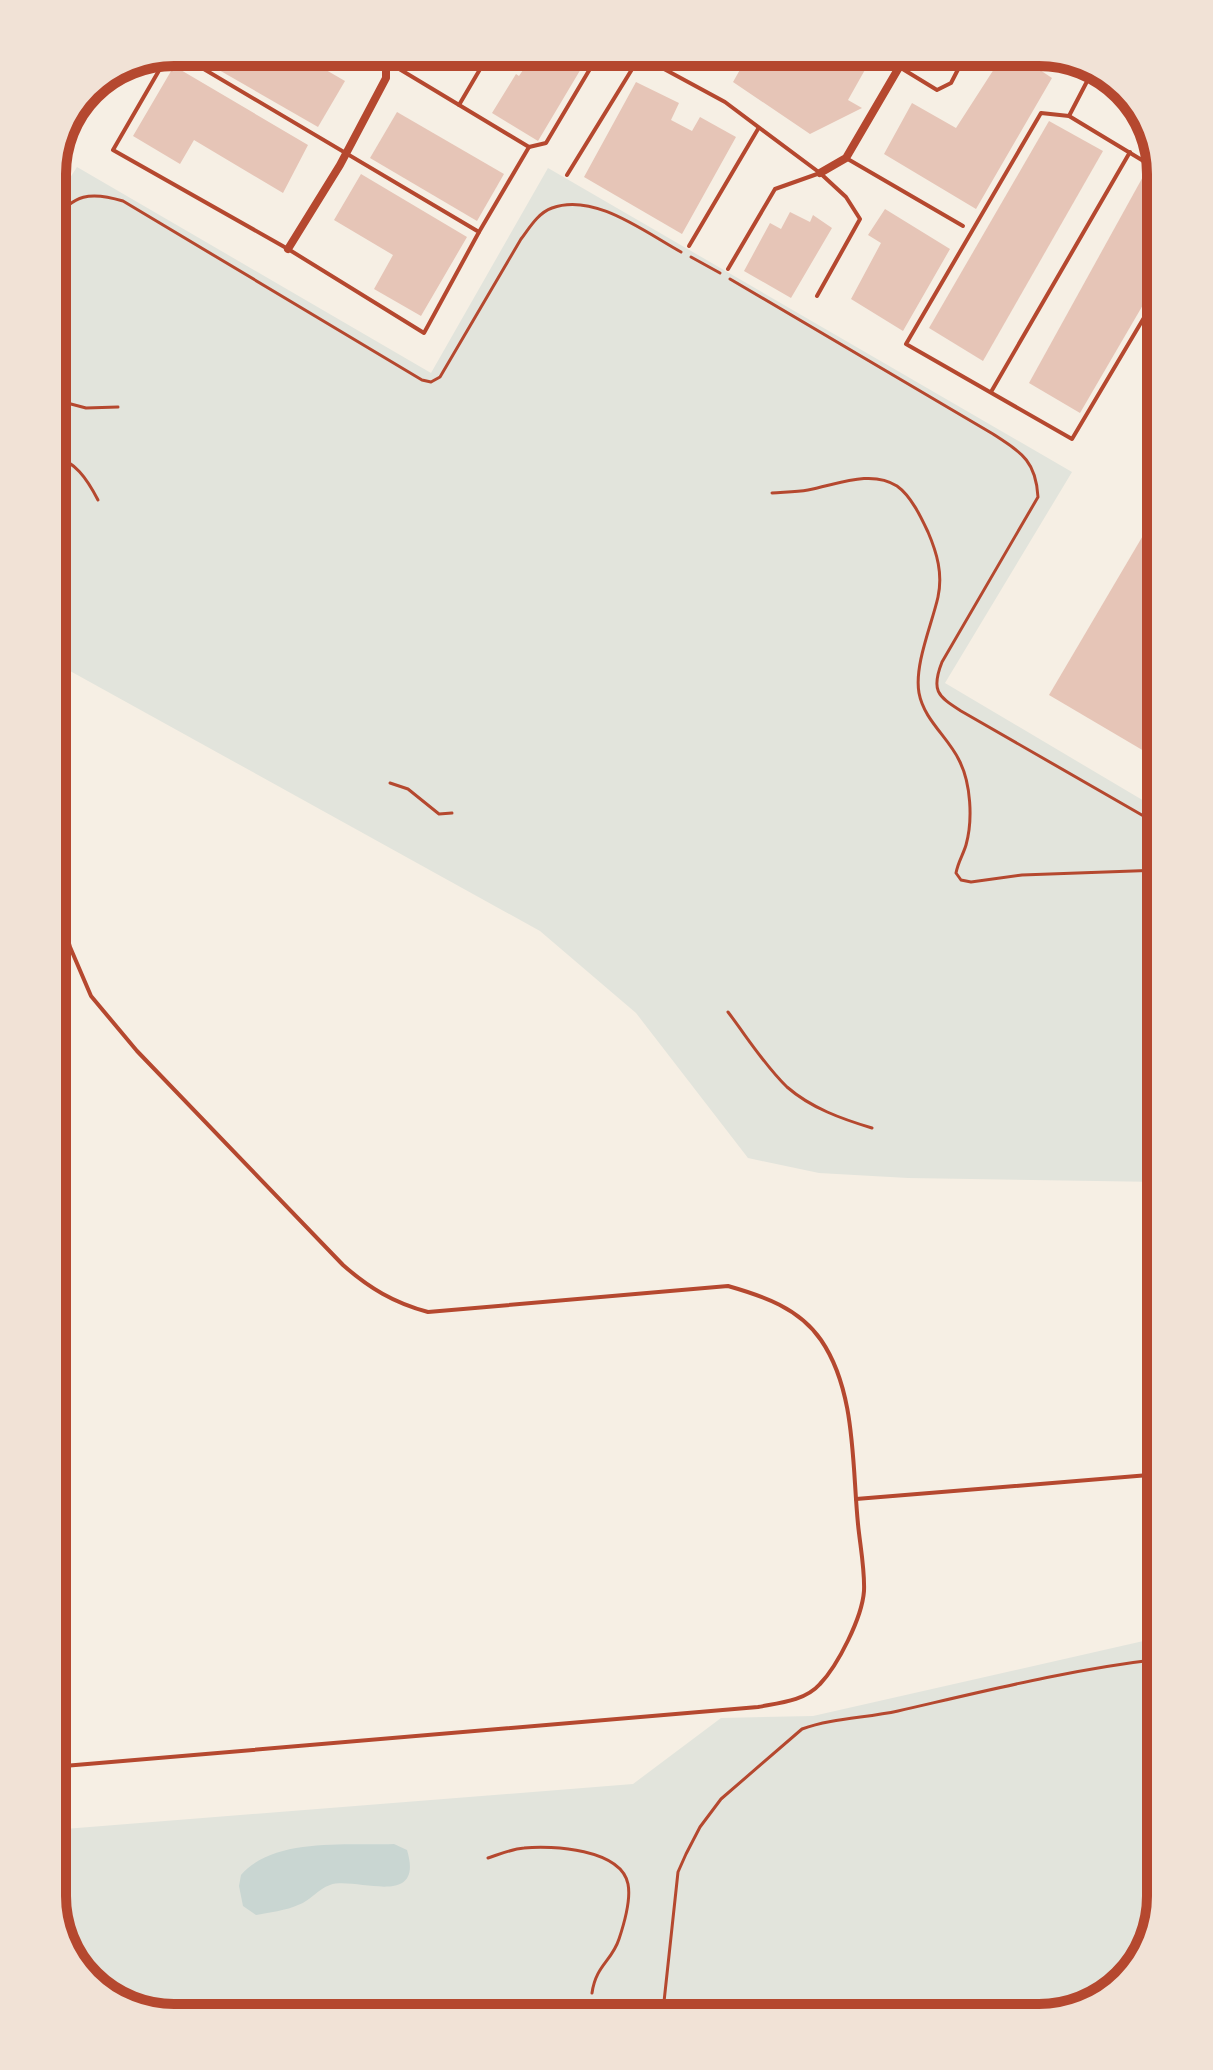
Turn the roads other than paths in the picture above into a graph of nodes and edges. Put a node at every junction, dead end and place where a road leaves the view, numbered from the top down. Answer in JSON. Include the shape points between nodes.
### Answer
{"nodes":[{"id":1,"x":199,"y":66,"type":"edge"},
{"id":2,"x":386,"y":66,"type":"edge"},
{"id":3,"x":400,"y":66,"type":"edge"},
{"id":4,"x":482,"y":66,"type":"edge"},
{"id":5,"x":592,"y":66,"type":"edge"},
{"id":6,"x":634,"y":66,"type":"edge"},
{"id":7,"x":659,"y":66,"type":"edge"},
{"id":8,"x":960,"y":66,"type":"edge"},
{"id":9,"x":161,"y":67,"type":"edge"},
{"id":10,"x":899,"y":67,"type":"joint"},
{"id":11,"x":1089,"y":78,"type":"edge"},
{"id":12,"x":459,"y":105,"type":"junction"},
{"id":13,"x":1069,"y":116,"type":"junction"},
{"id":14,"x":758,"y":129,"type":"junction"},
{"id":15,"x":529,"y":147,"type":"junction"},
{"id":16,"x":347,"y":152,"type":"junction"},
{"id":17,"x":1130,"y":152,"type":"junction"},
{"id":18,"x":846,"y":158,"type":"junction"},
{"id":19,"x":1146,"y":162,"type":"edge"},
{"id":20,"x":820,"y":173,"type":"junction"},
{"id":21,"x":567,"y":175,"type":"dead end"},
{"id":22,"x":963,"y":226,"type":"dead end"},
{"id":23,"x":479,"y":232,"type":"junction"},
{"id":24,"x":689,"y":246,"type":"dead end"},
{"id":25,"x":288,"y":249,"type":"junction"},
{"id":26,"x":728,"y":269,"type":"dead end"},
{"id":27,"x":817,"y":296,"type":"dead end"},
{"id":28,"x":1147,"y":313,"type":"edge"},
{"id":29,"x":991,"y":392,"type":"junction"},
{"id":30,"x":66,"y":933,"type":"edge"},
{"id":31,"x":1147,"y":1475,"type":"edge"},
{"id":32,"x":856,"y":1499,"type":"junction"},
{"id":33,"x":66,"y":1766,"type":"edge"},
{"id":34,"x":569,"y":2004,"type":"edge"},
{"id":35,"x":612,"y":2004,"type":"edge"}],
"edges":[{"from":1,"to":16,"type":"lane"},
{"from":2,"to":16,"type":"street","via":[[386,78]]},
{"from":3,"to":12,"type":"lane"},
{"from":4,"to":12,"type":"lane"},
{"from":5,"to":15,"type":"lane","via":[[546,143]]},
{"from":6,"to":21,"type":"lane"},
{"from":7,"to":14,"type":"lane","via":[[725,102]]},
{"from":8,"to":10,"type":"lane","via":[[951,83],[937,90]]},
{"from":9,"to":25,"type":"lane","via":[[113,150]]},
{"from":10,"to":18,"type":"street"},
{"from":11,"to":13,"type":"lane"},
{"from":12,"to":15,"type":"lane"},
{"from":13,"to":17,"type":"lane"},
{"from":13,"to":29,"type":"lane","via":[[1041,113],[906,344]]},
{"from":14,"to":20,"type":"lane"},
{"from":14,"to":24,"type":"lane"},
{"from":15,"to":23,"type":"lane"},
{"from":16,"to":23,"type":"lane"},
{"from":16,"to":25,"type":"street"},
{"from":17,"to":19,"type":"lane"},
{"from":17,"to":29,"type":"lane"},
{"from":18,"to":20,"type":"street"},
{"from":18,"to":22,"type":"lane"},
{"from":20,"to":26,"type":"lane","via":[[775,189]]},
{"from":20,"to":27,"type":"lane","via":[[860,219]]},
{"from":23,"to":25,"type":"lane","via":[[424,333]]},
{"from":28,"to":29,"type":"lane","via":[[1072,439]]},
{"from":30,"to":32,"type":"lane","via":[[91,996],[158,1073],[343,1265],[401,1305],[428,1312],[728,1286],[766,1297],[798,1315],[820,1339],[838,1374],[849,1421]]},
{"from":31,"to":32,"type":"lane"},
{"from":32,"to":33,"type":"lane","via":[[864,1592],[849,1639],[820,1685],[799,1699],[758,1707]]},
{"from":34,"to":35,"type":"lane"}]}
